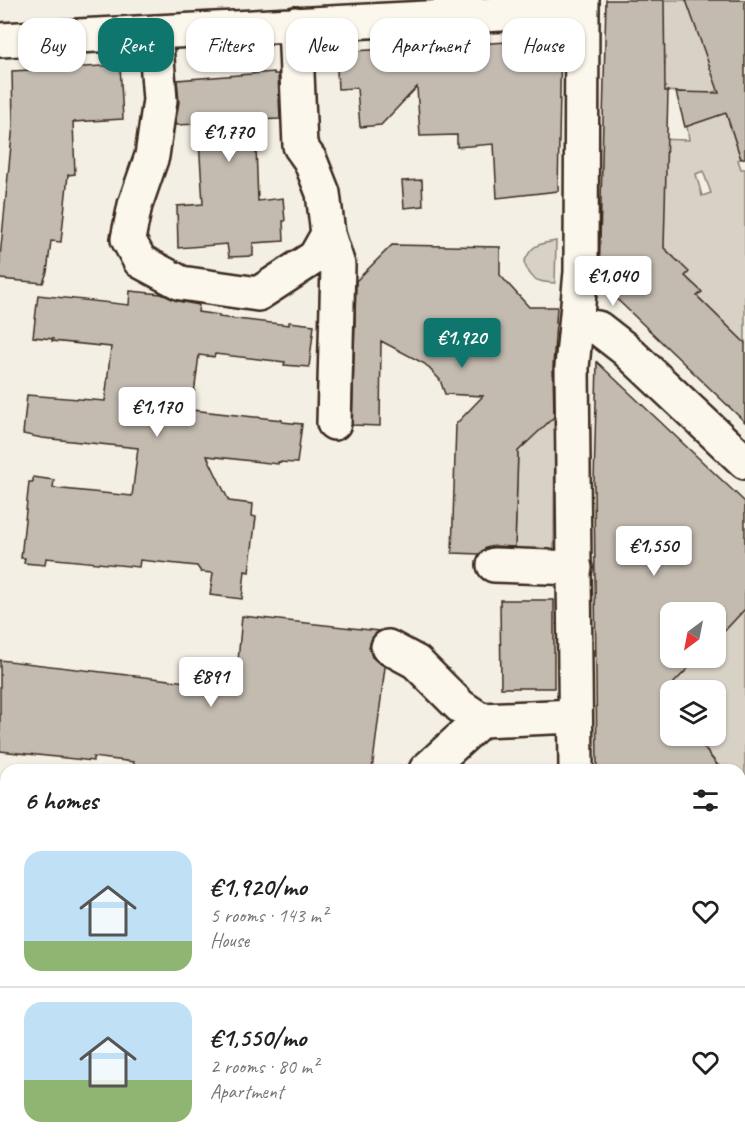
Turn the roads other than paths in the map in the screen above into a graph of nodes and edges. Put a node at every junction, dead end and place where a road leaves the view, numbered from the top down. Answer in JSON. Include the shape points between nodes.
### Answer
{"nodes":[{"id":1,"x":582,"y":5,"type":"edge"},
{"id":2,"x":358,"y":20,"type":"edge"},
{"id":3,"x":286,"y":25,"type":"edge"},
{"id":4,"x":174,"y":31,"type":"edge"},
{"id":5,"x":98,"y":35,"type":"edge"},
{"id":6,"x":0,"y":39,"type":"edge"},
{"id":7,"x":158,"y":72,"type":"edge"},
{"id":8,"x":297,"y":72,"type":"edge"},
{"id":9,"x":328,"y":234,"type":"junction"},
{"id":10,"x":576,"y":325,"type":"junction"},
{"id":11,"x":334,"y":423,"type":"dead end"},
{"id":12,"x":745,"y":462,"type":"edge"},
{"id":13,"x":494,"y":565,"type":"dead end"},
{"id":14,"x":575,"y":568,"type":"junction"},
{"id":15,"x":388,"y":647,"type":"dead end"},
{"id":16,"x":575,"y":716,"type":"junction"},
{"id":17,"x":481,"y":720,"type":"junction"},
{"id":18,"x":438,"y":764,"type":"edge"},
{"id":19,"x":576,"y":764,"type":"edge"}],
"edges":[{"from":1,"to":2,"type":"street"},
{"from":1,"to":10,"type":"street","via":[[581,272]]},
{"from":3,"to":4,"type":"street"},
{"from":5,"to":6,"type":"street"},
{"from":7,"to":9,"type":"street","via":[[160,100],[152,156],[128,239],[140,261],[181,283],[258,294],[315,257]]},
{"from":8,"to":9,"type":"street","via":[[300,146],[323,193]]},
{"from":9,"to":11,"type":"street","via":[[338,265]]},
{"from":10,"to":12,"type":"street","via":[[598,328],[625,349]]},
{"from":10,"to":14,"type":"street","via":[[572,367]]},
{"from":13,"to":14,"type":"street"},
{"from":14,"to":16,"type":"street"},
{"from":15,"to":17,"type":"street","via":[[416,662]]},
{"from":16,"to":17,"type":"street"},
{"from":16,"to":19,"type":"street"},
{"from":17,"to":18,"type":"street"}]}
